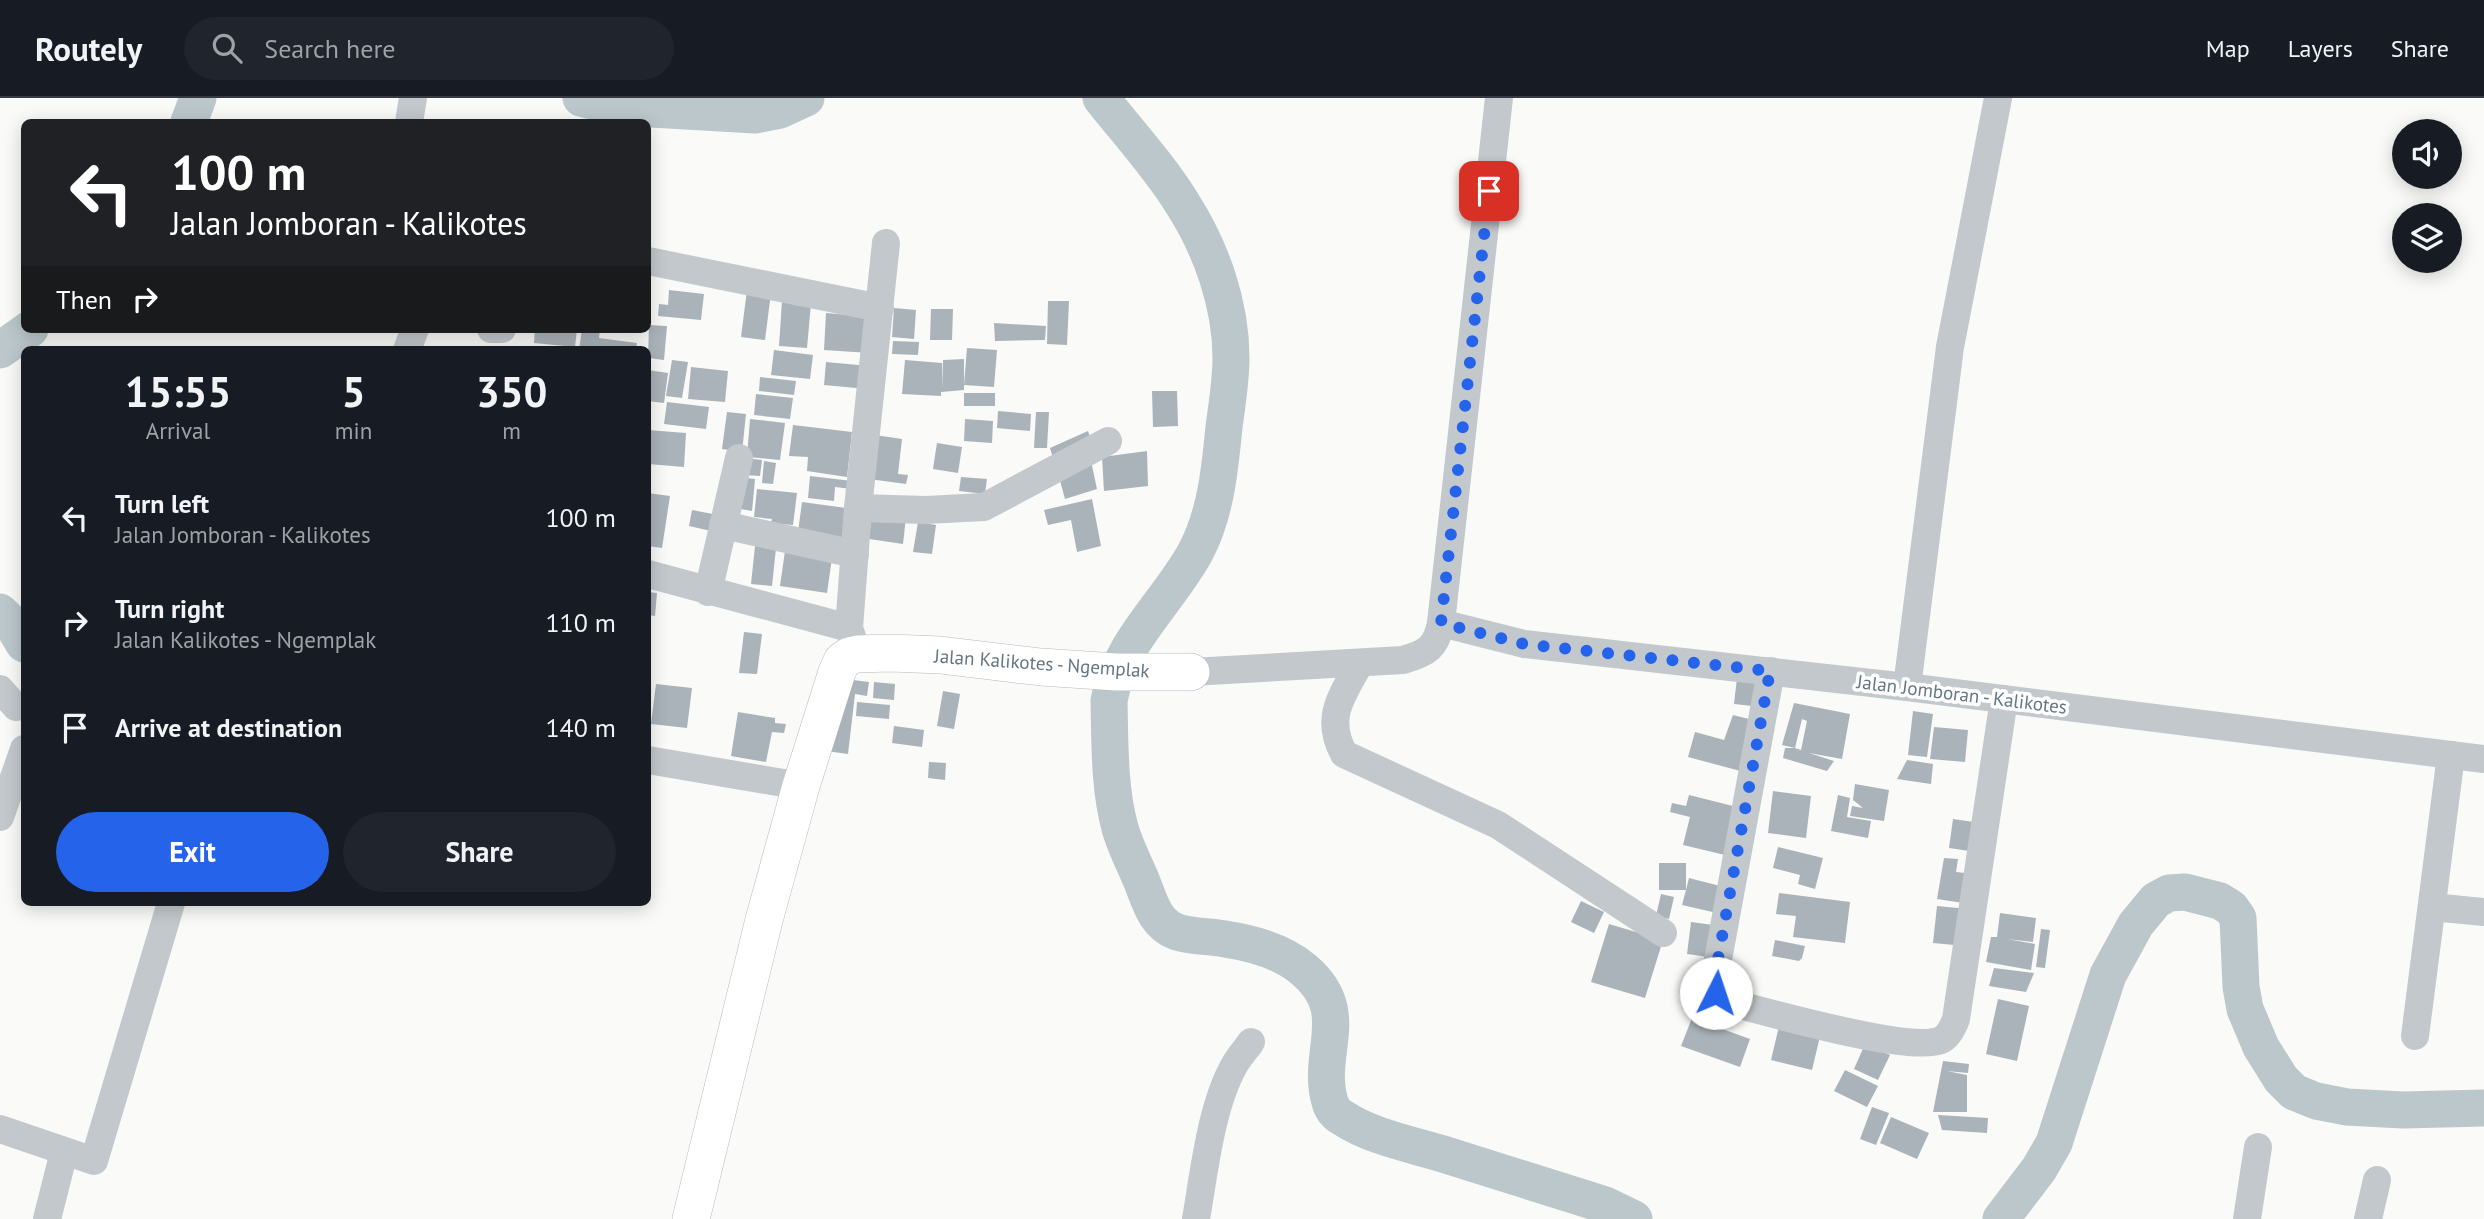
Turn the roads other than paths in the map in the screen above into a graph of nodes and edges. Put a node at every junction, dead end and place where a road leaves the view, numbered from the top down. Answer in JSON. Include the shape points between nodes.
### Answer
{"nodes":[{"id":1,"x":413,"y":98,"type":"edge"},
{"id":2,"x":1499,"y":98,"type":"edge"},
{"id":3,"x":1998,"y":98,"type":"edge"},
{"id":4,"x":410,"y":119,"type":"edge"},
{"id":5,"x":886,"y":243,"type":"dead end"},
{"id":6,"x":651,"y":262,"type":"edge"},
{"id":7,"x":880,"y":307,"type":"junction"},
{"id":8,"x":1108,"y":441,"type":"dead end"},
{"id":9,"x":739,"y":458,"type":"dead end"},
{"id":10,"x":858,"y":508,"type":"junction"},
{"id":11,"x":723,"y":525,"type":"junction"},
{"id":12,"x":855,"y":554,"type":"junction"},
{"id":13,"x":651,"y":575,"type":"edge"},
{"id":14,"x":708,"y":592,"type":"junction"},
{"id":15,"x":1441,"y":623,"type":"junction"},
{"id":16,"x":853,"y":641,"type":"junction"},
{"id":17,"x":1360,"y":663,"type":"junction"},
{"id":18,"x":1770,"y":671,"type":"junction"},
{"id":19,"x":1191,"y":673,"type":"joint"},
{"id":20,"x":1907,"y":687,"type":"junction"},
{"id":21,"x":2004,"y":699,"type":"junction"},
{"id":22,"x":2451,"y":755,"type":"junction"},
{"id":23,"x":2484,"y":759,"type":"edge"},
{"id":24,"x":651,"y":761,"type":"edge"},
{"id":25,"x":21,"y":762,"type":"edge"},
{"id":26,"x":801,"y":786,"type":"junction"},
{"id":27,"x":10,"y":811,"type":"edge"},
{"id":28,"x":170,"y":906,"type":"edge"},
{"id":29,"x":2432,"y":906,"type":"junction"},
{"id":30,"x":2484,"y":912,"type":"edge"},
{"id":31,"x":1662,"y":933,"type":"dead end"},
{"id":32,"x":2415,"y":1037,"type":"dead end"},
{"id":33,"x":1251,"y":1042,"type":"dead end"},
{"id":34,"x":0,"y":1129,"type":"edge"},
{"id":35,"x":2258,"y":1147,"type":"dead end"},
{"id":36,"x":64,"y":1153,"type":"junction"},
{"id":37,"x":2377,"y":1180,"type":"dead end"},
{"id":38,"x":47,"y":1219,"type":"edge"},
{"id":39,"x":691,"y":1219,"type":"edge"},
{"id":40,"x":1196,"y":1219,"type":"edge"},
{"id":41,"x":2247,"y":1219,"type":"edge"},
{"id":42,"x":2368,"y":1219,"type":"edge"}],
"edges":[{"from":1,"to":4,"type":"street"},
{"from":2,"to":15,"type":"street","name":"Jalan Kalikotes - Ngemplak"},
{"from":3,"to":20,"type":"street","via":[[1950,346]]},
{"from":5,"to":7,"type":"street"},
{"from":6,"to":7,"type":"street"},
{"from":7,"to":10,"type":"street"},
{"from":8,"to":10,"type":"street","via":[[984,506]]},
{"from":9,"to":11,"type":"street"},
{"from":10,"to":12,"type":"street"},
{"from":11,"to":12,"type":"street"},
{"from":11,"to":14,"type":"street"},
{"from":12,"to":16,"type":"street"},
{"from":13,"to":14,"type":"street"},
{"from":14,"to":16,"type":"street"},
{"from":15,"to":17,"type":"street","name":"Jalan Kalikotes - Ngemplak","via":[[1436,642],[1419,656]]},
{"from":15,"to":18,"type":"street","name":"Jalan Jomboran - Kalikotes","via":[[1524,644]]},
{"from":16,"to":19,"type":"main road","name":"Jalan Kalikotes - Ngemplak","via":[[1041,667]]},
{"from":16,"to":26,"type":"main road","via":[[837,672]]},
{"from":17,"to":19,"type":"street","name":"Jalan Kalikotes - Ngemplak"},
{"from":17,"to":31,"type":"street","via":[[1336,708],[1334,731],[1343,754],[1498,825]]},
{"from":18,"to":20,"type":"street","name":"Jalan Jomboran - Kalikotes"},
{"from":18,"to":21,"type":"street","via":[[1715,976],[1716,993],[1750,1008],[1890,1041],[1940,1041],[1956,1019]]},
{"from":20,"to":21,"type":"street","name":"Jalan Jomboran - Kalikotes"},
{"from":21,"to":22,"type":"street","name":"Jalan Jomboran - Kalikotes"},
{"from":22,"to":23,"type":"street","name":"Jalan Jomboran - Kalikotes"},
{"from":22,"to":29,"type":"street"},
{"from":24,"to":26,"type":"street"},
{"from":25,"to":27,"type":"street"},
{"from":26,"to":39,"type":"main road"},
{"from":28,"to":36,"type":"street","via":[[93,1161]]},
{"from":29,"to":30,"type":"street"},
{"from":29,"to":32,"type":"street"},
{"from":33,"to":40,"type":"street","via":[[1234,1066],[1222,1098]]},
{"from":34,"to":36,"type":"street"},
{"from":35,"to":41,"type":"street"},
{"from":36,"to":38,"type":"street"},
{"from":37,"to":42,"type":"street"}]}
